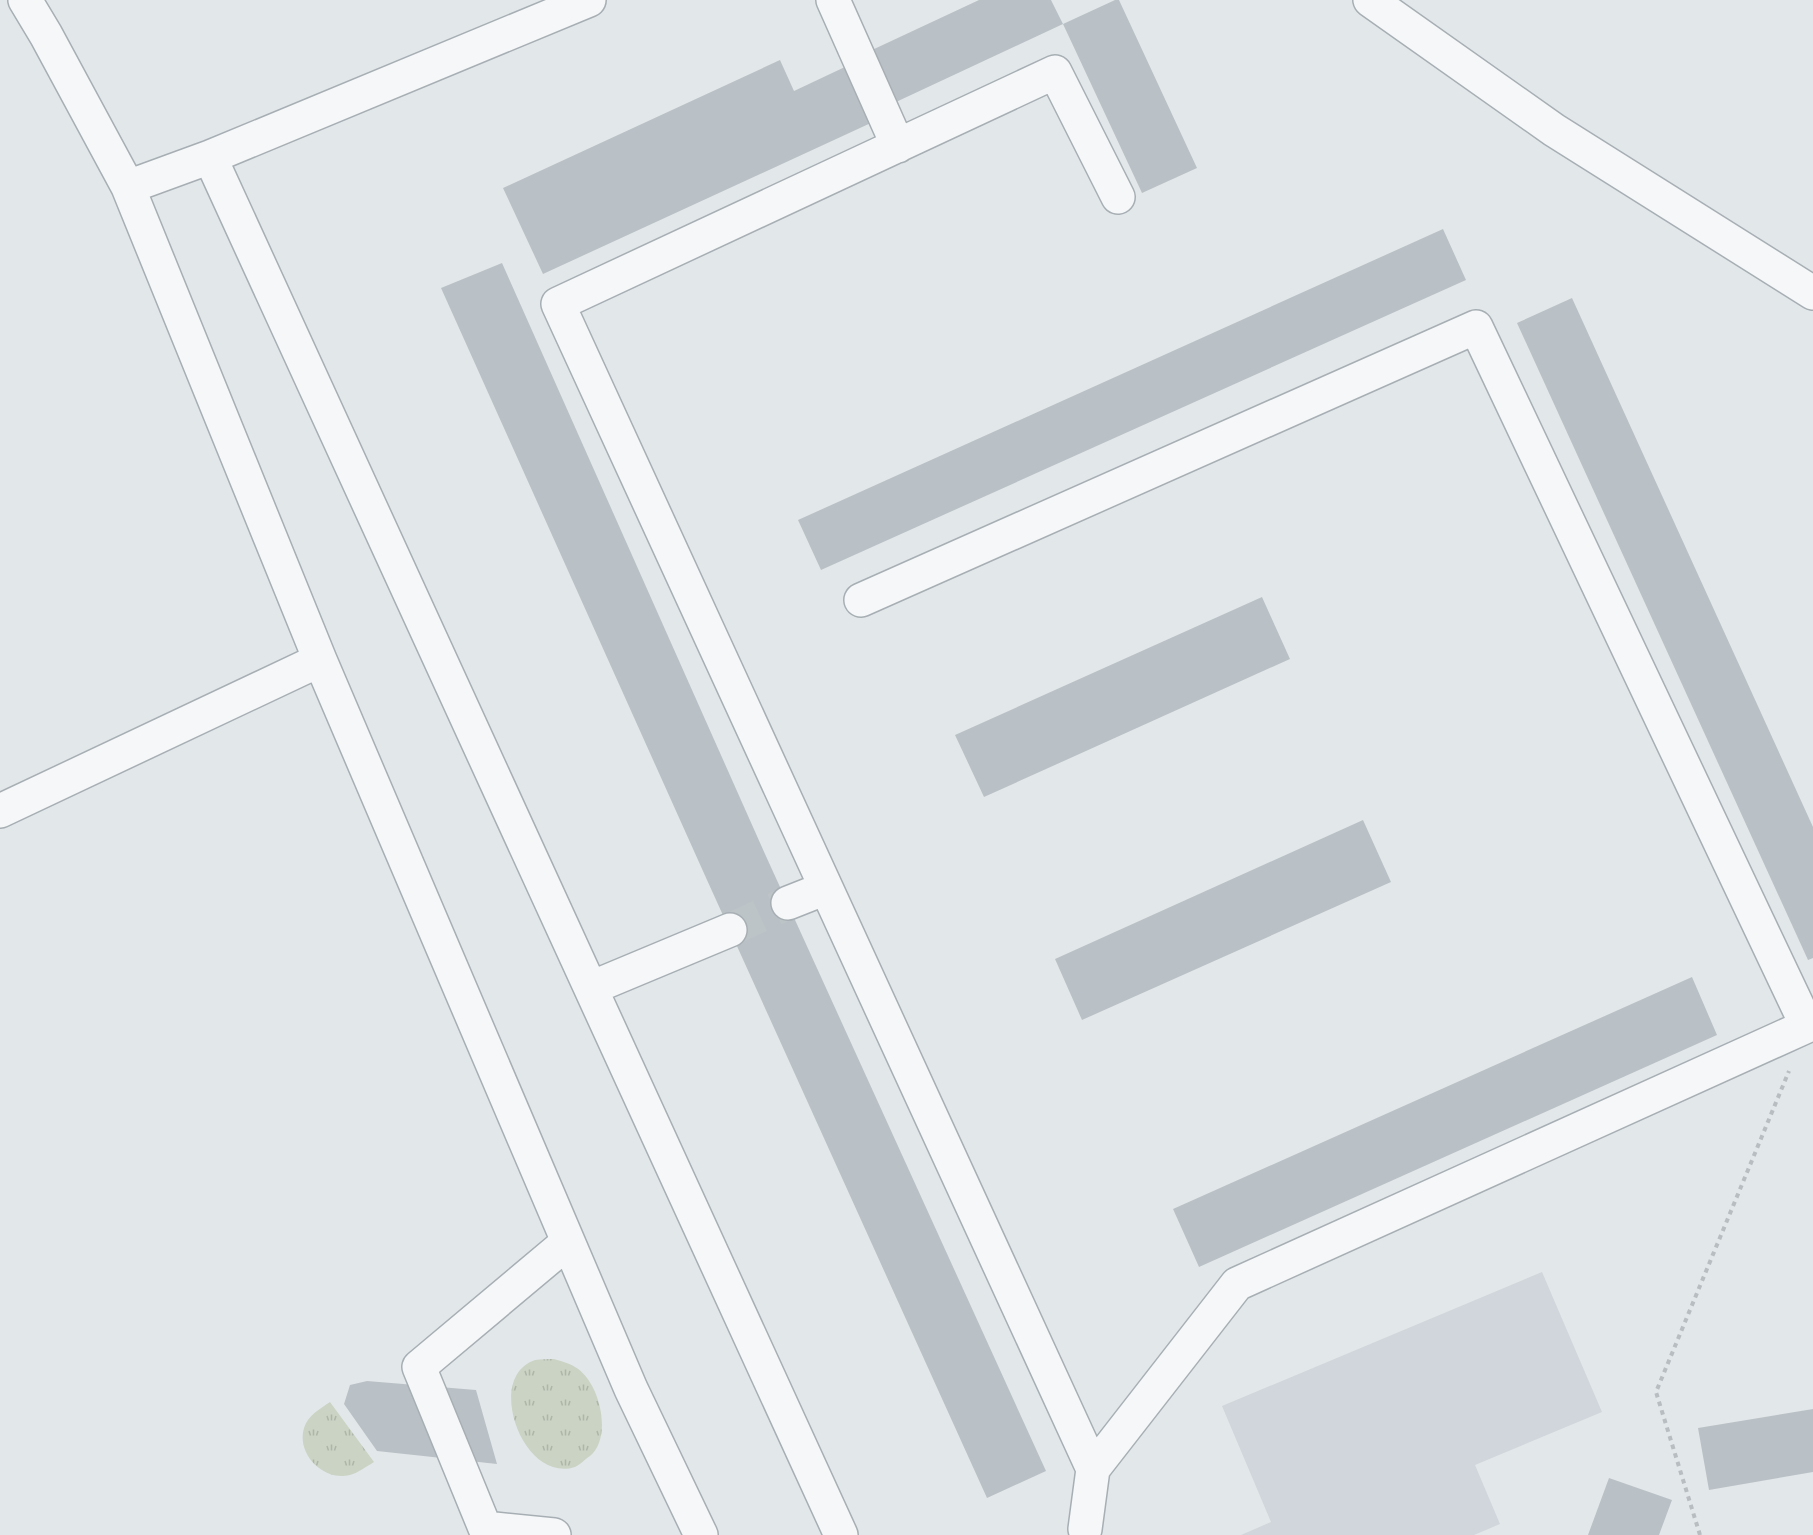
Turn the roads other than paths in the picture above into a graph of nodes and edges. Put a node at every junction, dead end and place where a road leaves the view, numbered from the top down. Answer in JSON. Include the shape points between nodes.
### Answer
{"nodes":[{"id":1,"x":25,"y":0,"type":"edge"},
{"id":2,"x":589,"y":0,"type":"edge"},
{"id":3,"x":833,"y":0,"type":"edge"},
{"id":4,"x":1370,"y":0,"type":"edge"},
{"id":5,"x":898,"y":146,"type":"junction"},
{"id":6,"x":210,"y":157,"type":"junction"},
{"id":7,"x":128,"y":187,"type":"junction"},
{"id":8,"x":1118,"y":197,"type":"dead end"},
{"id":9,"x":1813,"y":293,"type":"edge"},
{"id":10,"x":861,"y":600,"type":"dead end"},
{"id":11,"x":320,"y":660,"type":"junction"},
{"id":12,"x":0,"y":812,"type":"edge"},
{"id":13,"x":826,"y":888,"type":"junction"},
{"id":14,"x":788,"y":903,"type":"tunnel mouth"},
{"id":15,"x":730,"y":930,"type":"tunnel mouth"},
{"id":16,"x":591,"y":988,"type":"junction"},
{"id":17,"x":568,"y":1242,"type":"junction"},
{"id":18,"x":1093,"y":1469,"type":"junction"},
{"id":19,"x":1081,"y":1533,"type":"edge"},
{"id":20,"x":554,"y":1535,"type":"edge"},
{"id":21,"x":701,"y":1535,"type":"edge"},
{"id":22,"x":841,"y":1535,"type":"edge"}],
"edges":[{"from":1,"to":7,"type":"street"},
{"from":2,"to":6,"type":"street"},
{"from":3,"to":5,"type":"street"},
{"from":4,"to":9,"type":"street","via":[[1554,130]]},
{"from":5,"to":8,"type":"street","via":[[1055,72]]},
{"from":5,"to":13,"type":"street","via":[[558,304]]},
{"from":6,"to":7,"type":"street"},
{"from":6,"to":16,"type":"street"},
{"from":7,"to":11,"type":"street"},
{"from":10,"to":18,"type":"street","via":[[1476,327],[1808,1026],[1237,1284]]},
{"from":11,"to":12,"type":"street"},
{"from":11,"to":17,"type":"street"},
{"from":13,"to":14,"type":"street"},
{"from":13,"to":18,"type":"street"},
{"from":15,"to":16,"type":"street"},
{"from":16,"to":22,"type":"street"},
{"from":17,"to":20,"type":"street","via":[[419,1367],[485,1528]]},
{"from":17,"to":21,"type":"street","via":[[631,1389]]},
{"from":18,"to":19,"type":"street"}]}
